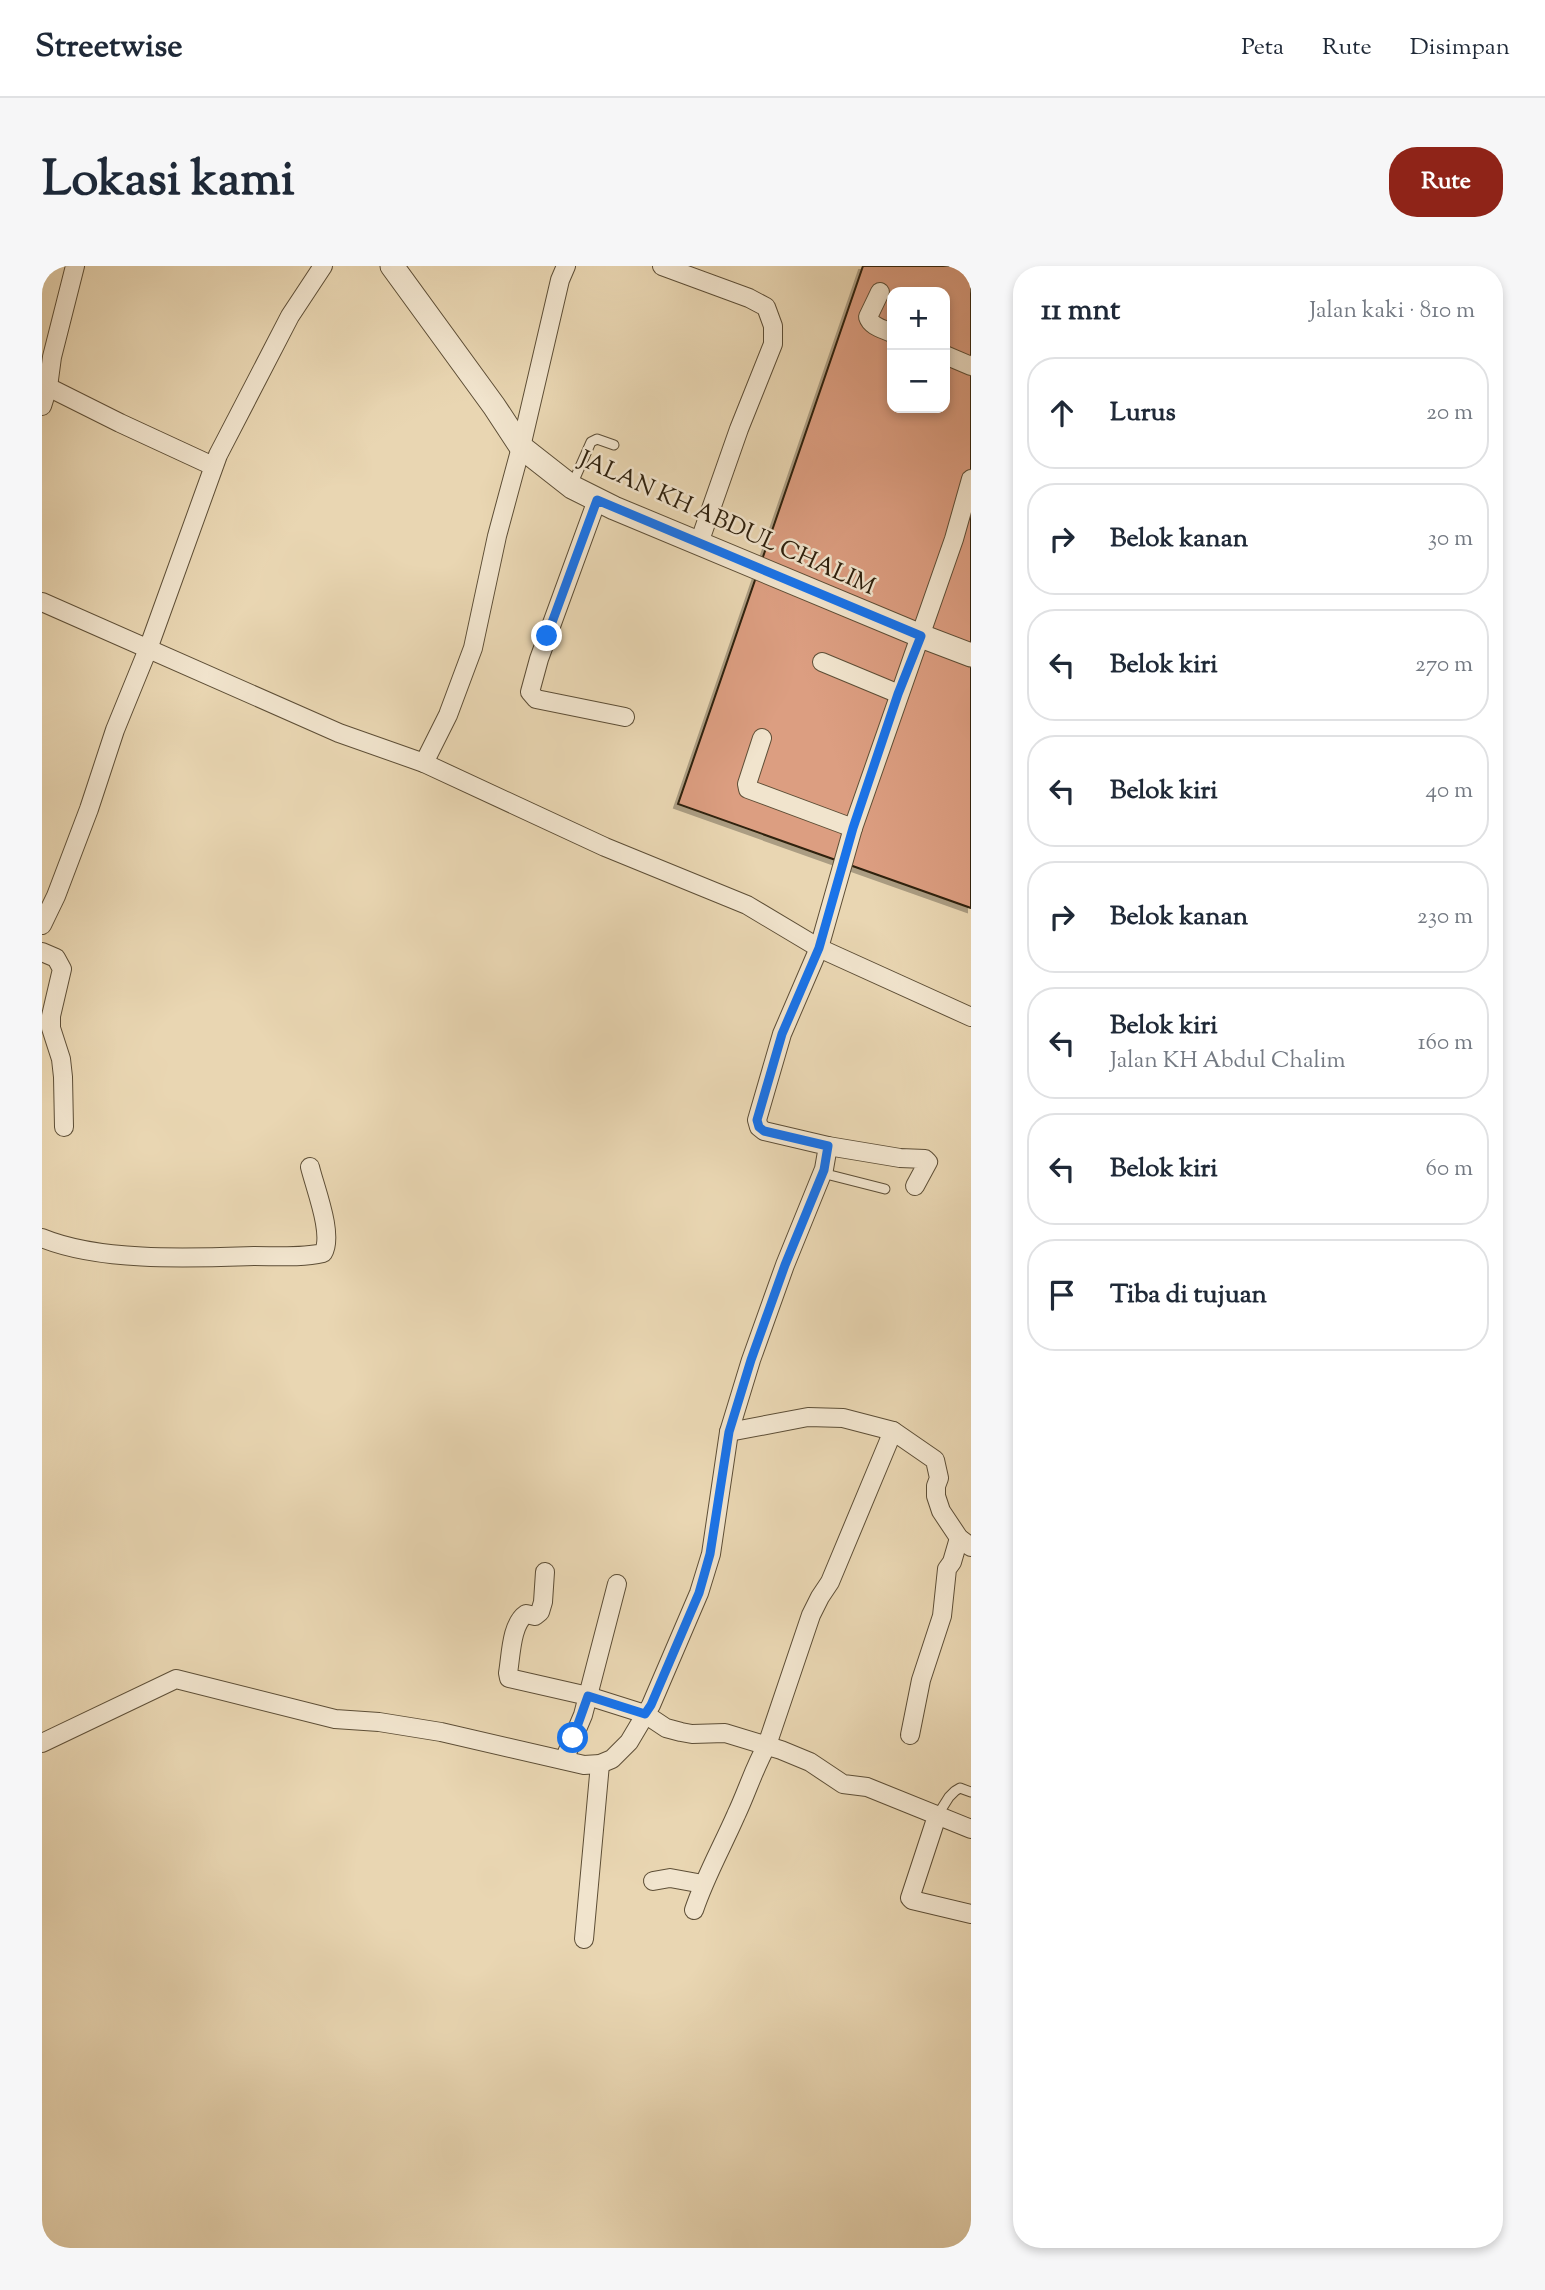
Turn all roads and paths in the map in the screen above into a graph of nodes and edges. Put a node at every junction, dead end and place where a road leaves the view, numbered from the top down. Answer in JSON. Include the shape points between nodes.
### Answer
{"nodes":[{"id":1,"x":75,"y":266,"type":"edge"},
{"id":2,"x":323,"y":266,"type":"edge"},
{"id":3,"x":392,"y":266,"type":"edge"},
{"id":4,"x":566,"y":266,"type":"edge"},
{"id":5,"x":662,"y":266,"type":"edge"},
{"id":6,"x":880,"y":292,"type":"dead end"},
{"id":7,"x":887,"y":331,"type":"edge"},
{"id":8,"x":950,"y":357,"type":"edge"},
{"id":9,"x":971,"y":366,"type":"edge"},
{"id":10,"x":48,"y":387,"type":"junction"},
{"id":11,"x":42,"y":406,"type":"edge"},
{"id":12,"x":614,"y":445,"type":"dead end"},
{"id":13,"x":521,"y":447,"type":"junction"},
{"id":14,"x":213,"y":466,"type":"junction"},
{"id":15,"x":971,"y":479,"type":"edge"},
{"id":16,"x":572,"y":487,"type":"junction"},
{"id":17,"x":968,"y":499,"type":"edge"},
{"id":18,"x":597,"y":500,"type":"junction"},
{"id":19,"x":699,"y":543,"type":"junction"},
{"id":20,"x":42,"y":602,"type":"edge"},
{"id":21,"x":921,"y":636,"type":"junction"},
{"id":22,"x":149,"y":649,"type":"junction"},
{"id":23,"x":971,"y":655,"type":"edge"},
{"id":24,"x":822,"y":662,"type":"dead end"},
{"id":25,"x":898,"y":694,"type":"junction"},
{"id":26,"x":625,"y":717,"type":"dead end"},
{"id":27,"x":762,"y":738,"type":"dead end"},
{"id":28,"x":424,"y":764,"type":"junction"},
{"id":29,"x":853,"y":828,"type":"junction"},
{"id":30,"x":42,"y":925,"type":"edge"},
{"id":31,"x":819,"y":948,"type":"junction"},
{"id":32,"x":42,"y":951,"type":"edge"},
{"id":33,"x":971,"y":1017,"type":"edge"},
{"id":34,"x":64,"y":1127,"type":"dead end"},
{"id":35,"x":828,"y":1146,"type":"junction"},
{"id":36,"x":310,"y":1167,"type":"dead end"},
{"id":37,"x":819,"y":1182,"type":"junction"},
{"id":38,"x":915,"y":1185,"type":"dead end"},
{"id":39,"x":885,"y":1189,"type":"dead end"},
{"id":40,"x":42,"y":1238,"type":"edge"},
{"id":41,"x":893,"y":1431,"type":"junction"},
{"id":42,"x":729,"y":1432,"type":"junction"},
{"id":43,"x":965,"y":1542,"type":"edge"},
{"id":44,"x":545,"y":1572,"type":"dead end"},
{"id":45,"x":617,"y":1584,"type":"dead end"},
{"id":46,"x":588,"y":1696,"type":"junction"},
{"id":47,"x":645,"y":1714,"type":"junction"},
{"id":48,"x":910,"y":1734,"type":"dead end"},
{"id":49,"x":42,"y":1743,"type":"edge"},
{"id":50,"x":767,"y":1745,"type":"junction"},
{"id":51,"x":564,"y":1760,"type":"junction"},
{"id":52,"x":600,"y":1764,"type":"junction"},
{"id":53,"x":971,"y":1792,"type":"edge"},
{"id":54,"x":937,"y":1816,"type":"junction"},
{"id":55,"x":971,"y":1829,"type":"edge"},
{"id":56,"x":653,"y":1881,"type":"dead end"},
{"id":57,"x":703,"y":1884,"type":"junction"},
{"id":58,"x":694,"y":1910,"type":"dead end"},
{"id":59,"x":971,"y":1914,"type":"edge"},
{"id":60,"x":584,"y":1939,"type":"dead end"}],
"edges":[{"from":1,"to":10,"type":"street"},
{"from":2,"to":14,"type":"street","via":[[290,316]]},
{"from":3,"to":13,"type":"street","name":"JALAN KH ABDUL CHALIM"},
{"from":4,"to":13,"type":"street"},
{"from":5,"to":19,"type":"street","via":[[766,307],[773,326],[773,344]]},
{"from":6,"to":7,"type":"street","via":[[868,317]]},
{"from":8,"to":9,"type":"street"},
{"from":10,"to":11,"type":"street"},
{"from":10,"to":14,"type":"street"},
{"from":12,"to":16,"type":"lane","via":[[597,439],[591,442]]},
{"from":13,"to":16,"type":"street","name":"JALAN KH ABDUL CHALIM"},
{"from":13,"to":28,"type":"street","via":[[473,648]]},
{"from":14,"to":22,"type":"street"},
{"from":15,"to":17,"type":"street"},
{"from":16,"to":18,"type":"street","name":"JALAN KH ABDUL CHALIM"},
{"from":17,"to":21,"type":"street"},
{"from":18,"to":19,"type":"street","name":"JALAN KH ABDUL CHALIM"},
{"from":18,"to":26,"type":"street","via":[[530,692],[536,699]]},
{"from":19,"to":21,"type":"street","name":"JALAN KH ABDUL CHALIM"},
{"from":20,"to":22,"type":"street"},
{"from":21,"to":23,"type":"street","name":"JALAN KH ABDUL CHALIM"},
{"from":21,"to":25,"type":"street"},
{"from":22,"to":28,"type":"street","via":[[339,733]]},
{"from":22,"to":30,"type":"street"},
{"from":24,"to":25,"type":"street"},
{"from":25,"to":29,"type":"street"},
{"from":27,"to":29,"type":"street","via":[[748,789]]},
{"from":28,"to":31,"type":"street","via":[[605,847],[747,905]]},
{"from":29,"to":31,"type":"street"},
{"from":31,"to":33,"type":"street"},
{"from":31,"to":35,"type":"street","via":[[782,1034],[757,1120],[764,1131]]},
{"from":32,"to":34,"type":"street","via":[[56,958],[62,969],[51,1028],[61,1059]]},
{"from":35,"to":37,"type":"street"},
{"from":35,"to":38,"type":"street","via":[[925,1159],[927,1166]]},
{"from":36,"to":40,"type":"street","via":[[328,1236],[323,1253],[186,1258],[100,1253]]},
{"from":37,"to":39,"type":"lane"},
{"from":37,"to":42,"type":"street","via":[[785,1265]]},
{"from":41,"to":42,"type":"street","via":[[843,1418],[808,1417]]},
{"from":41,"to":43,"type":"street","via":[[934,1460],[941,1511]]},
{"from":41,"to":50,"type":"street","via":[[831,1582],[811,1615]]},
{"from":42,"to":47,"type":"street","via":[[707,1567]]},
{"from":43,"to":48,"type":"street","via":[[947,1569],[942,1616],[921,1679]]},
{"from":44,"to":46,"type":"street","via":[[540,1612],[520,1618],[516,1629],[509,1678]]},
{"from":45,"to":46,"type":"street"},
{"from":46,"to":47,"type":"street"},
{"from":46,"to":51,"type":"street"},
{"from":47,"to":50,"type":"street","via":[[681,1732],[725,1733]]},
{"from":47,"to":52,"type":"street","via":[[629,1742]]},
{"from":49,"to":51,"type":"street","via":[[176,1679],[335,1719],[441,1732]]},
{"from":50,"to":54,"type":"street","via":[[810,1762],[843,1784],[867,1787]]},
{"from":50,"to":57,"type":"street"},
{"from":51,"to":52,"type":"street"},
{"from":52,"to":60,"type":"street"},
{"from":53,"to":54,"type":"lane","via":[[955,1791]]},
{"from":54,"to":55,"type":"street"},
{"from":54,"to":59,"type":"street","via":[[910,1898]]},
{"from":56,"to":57,"type":"street","via":[[670,1878]]},
{"from":57,"to":58,"type":"street"}]}
